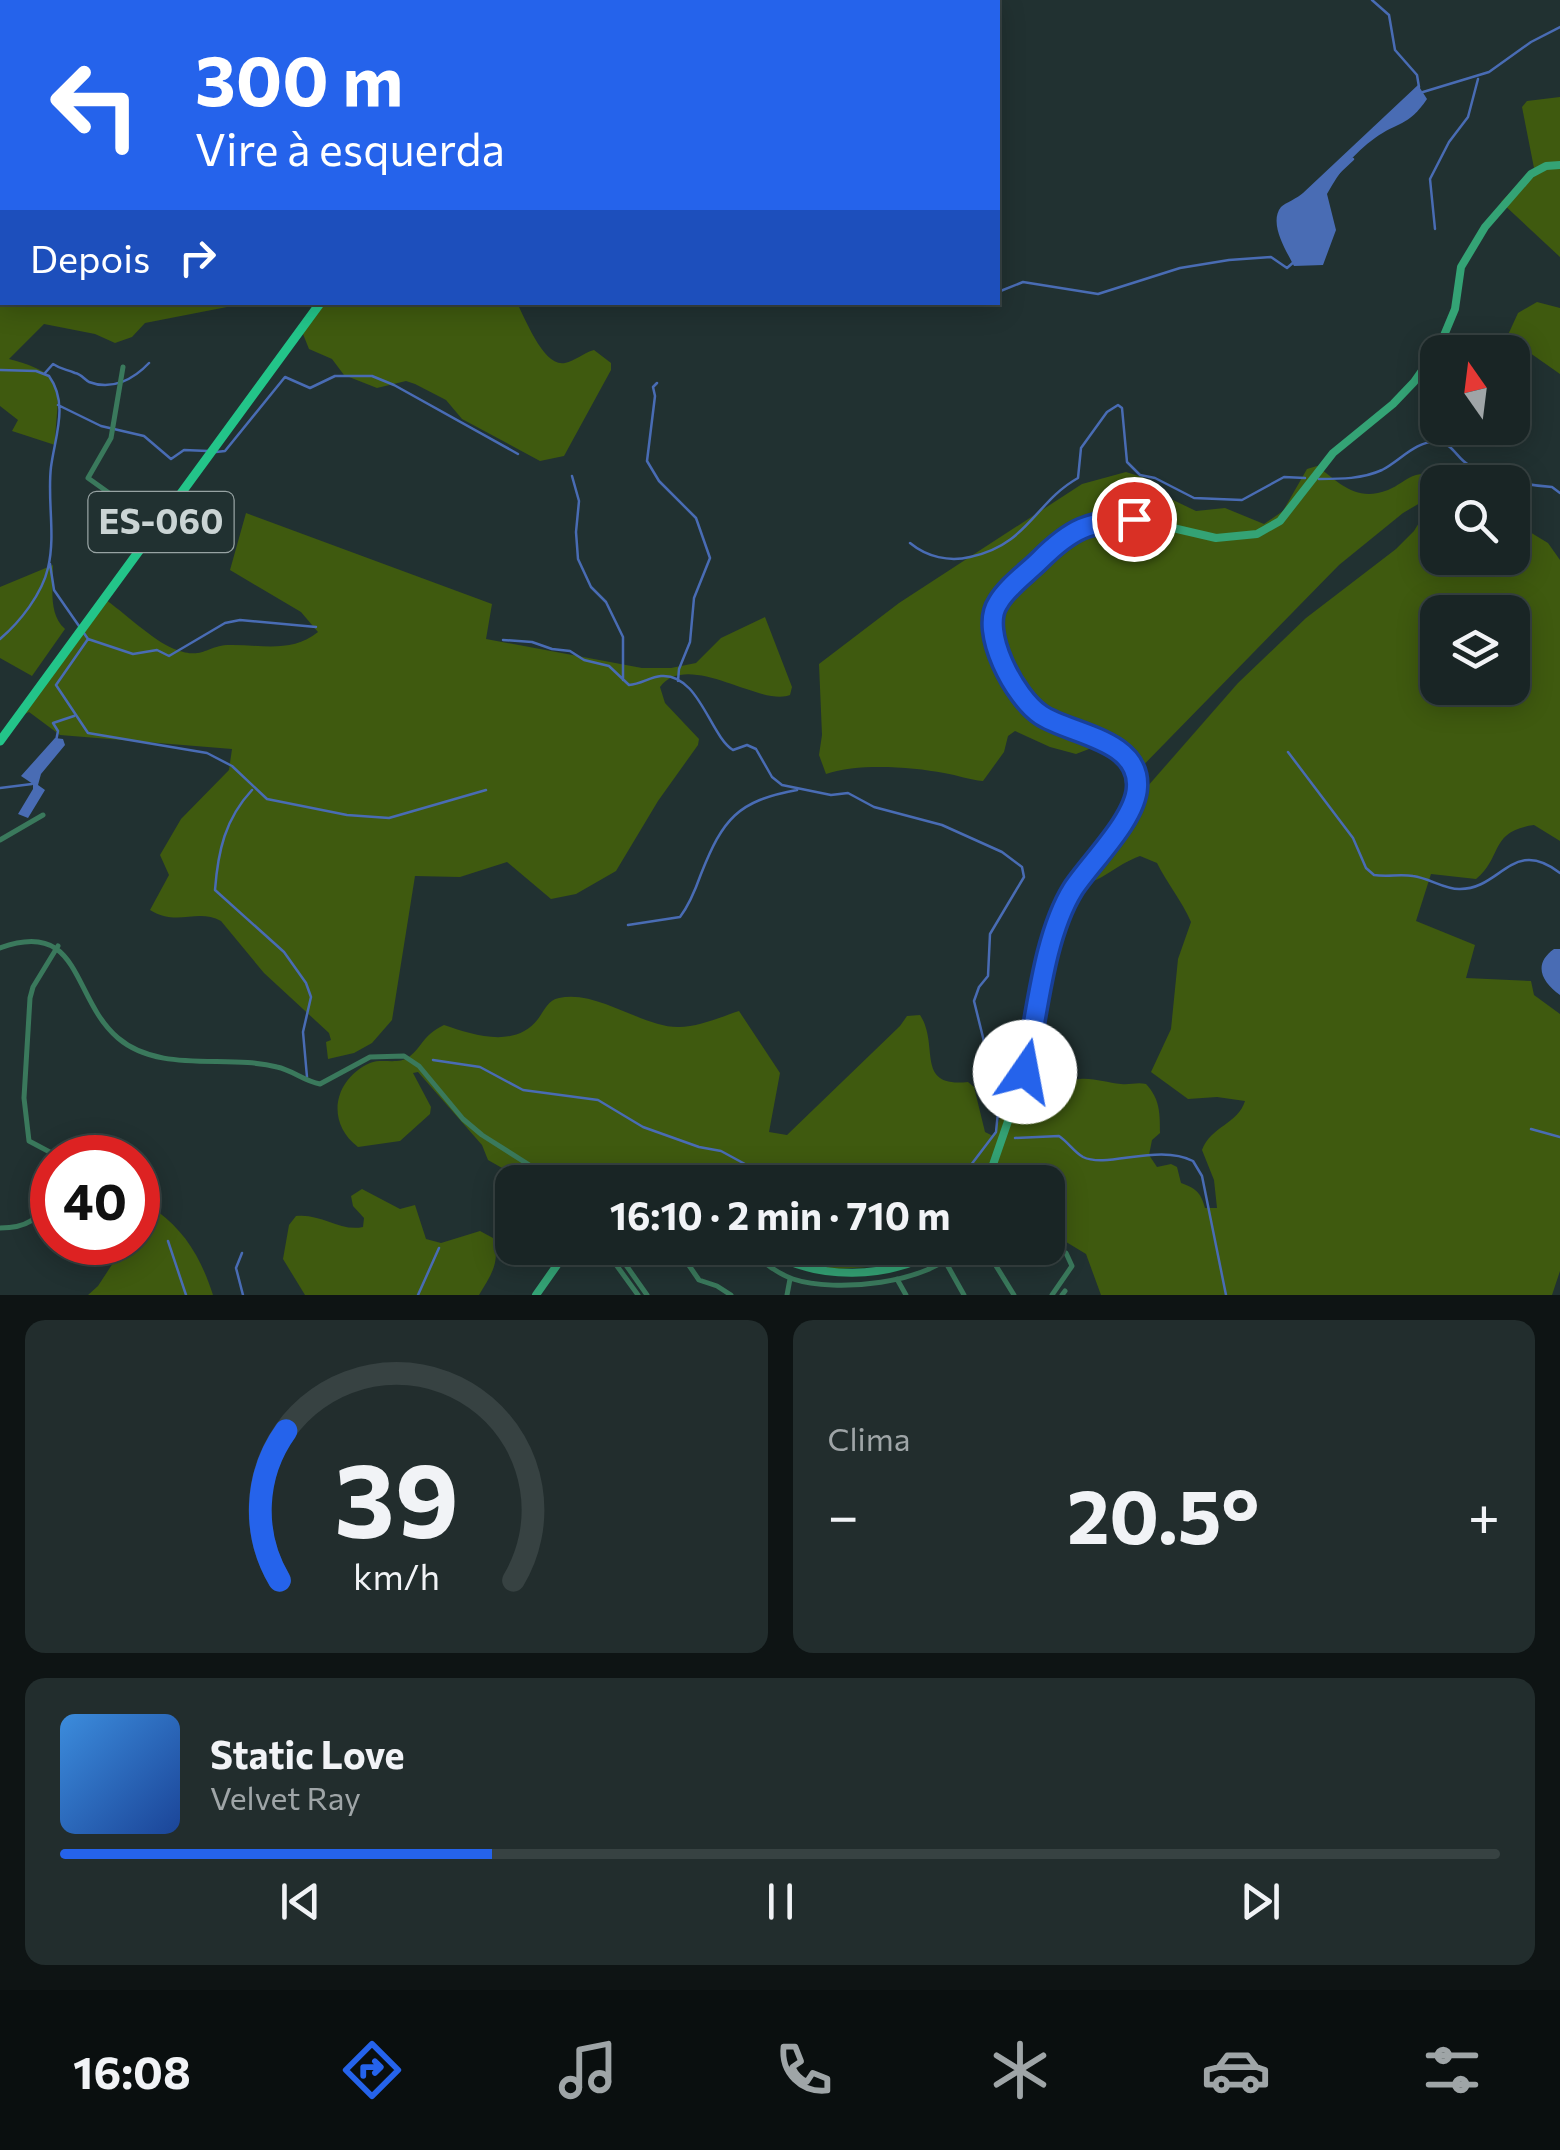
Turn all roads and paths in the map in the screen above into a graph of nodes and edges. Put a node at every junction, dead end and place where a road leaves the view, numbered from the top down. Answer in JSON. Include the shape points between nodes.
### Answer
{"nodes":[{"id":1,"x":1560,"y":165,"type":"edge"},
{"id":2,"x":319,"y":305,"type":"edge"},
{"id":3,"x":123,"y":367,"type":"dead end"},
{"id":4,"x":147,"y":541,"type":"junction"},
{"id":5,"x":0,"y":741,"type":"edge"},
{"id":6,"x":43,"y":816,"type":"dead end"},
{"id":7,"x":0,"y":840,"type":"edge"},
{"id":8,"x":58,"y":946,"type":"junction"},
{"id":9,"x":0,"y":948,"type":"edge"},
{"id":10,"x":30,"y":1142,"type":"edge"},
{"id":11,"x":529,"y":1165,"type":"edge"},
{"id":12,"x":993,"y":1165,"type":"edge"},
{"id":13,"x":30,"y":1224,"type":"edge"},
{"id":14,"x":0,"y":1228,"type":"edge"},
{"id":15,"x":1065,"y":1253,"type":"edge"},
{"id":16,"x":557,"y":1265,"type":"edge"},
{"id":17,"x":619,"y":1265,"type":"edge"},
{"id":18,"x":622,"y":1265,"type":"edge"},
{"id":19,"x":689,"y":1265,"type":"edge"},
{"id":20,"x":768,"y":1265,"type":"edge"},
{"id":21,"x":795,"y":1265,"type":"edge"},
{"id":22,"x":908,"y":1265,"type":"edge"},
{"id":23,"x":934,"y":1265,"type":"edge"},
{"id":24,"x":947,"y":1265,"type":"edge"},
{"id":25,"x":995,"y":1265,"type":"edge"},
{"id":26,"x":791,"y":1278,"type":"junction"},
{"id":27,"x":897,"y":1279,"type":"junction"},
{"id":28,"x":840,"y":1285,"type":"junction"},
{"id":29,"x":536,"y":1295,"type":"edge"},
{"id":30,"x":638,"y":1295,"type":"edge"},
{"id":31,"x":647,"y":1295,"type":"edge"},
{"id":32,"x":731,"y":1295,"type":"edge"},
{"id":33,"x":787,"y":1295,"type":"edge"},
{"id":34,"x":846,"y":1295,"type":"edge"},
{"id":35,"x":906,"y":1295,"type":"edge"},
{"id":36,"x":964,"y":1295,"type":"edge"},
{"id":37,"x":1014,"y":1295,"type":"edge"},
{"id":38,"x":1052,"y":1295,"type":"edge"}],
"edges":[{"from":1,"to":12,"type":"street","via":[[1531,174],[1485,227],[1462,267],[1440,346],[1393,404],[1334,453],[1280,520],[1235,538],[1134,519],[1082,526],[999,600],[992,614],[994,646],[1024,698],[1058,725],[1121,752],[1138,786],[1058,923],[1025,1072]]},
{"from":2,"to":4,"type":"main road","number":"ES-060"},
{"from":3,"to":4,"type":"street","via":[[111,438],[88,478],[130,508]]},
{"from":4,"to":5,"type":"main road","number":"ES-060"},
{"from":6,"to":7,"type":"street"},
{"from":8,"to":9,"type":"street","via":[[29,940]]},
{"from":8,"to":10,"type":"street","via":[[30,998],[24,1098]]},
{"from":8,"to":11,"type":"street","via":[[96,1016],[138,1050],[274,1066],[320,1084],[370,1057],[404,1056],[462,1119]]},
{"from":13,"to":14,"type":"street"},
{"from":15,"to":38,"type":"street","via":[[1072,1266]]},
{"from":16,"to":29,"type":"street"},
{"from":17,"to":30,"type":"street"},
{"from":18,"to":31,"type":"street"},
{"from":19,"to":32,"type":"street","via":[[699,1280]]},
{"from":20,"to":26,"type":"street"},
{"from":21,"to":22,"type":"street","via":[[844,1271]]},
{"from":23,"to":27,"type":"street"},
{"from":24,"to":36,"type":"street"},
{"from":25,"to":37,"type":"street"},
{"from":26,"to":28,"type":"street"},
{"from":26,"to":33,"type":"street"},
{"from":27,"to":28,"type":"street"},
{"from":27,"to":35,"type":"street"},
{"from":28,"to":34,"type":"street"}]}
